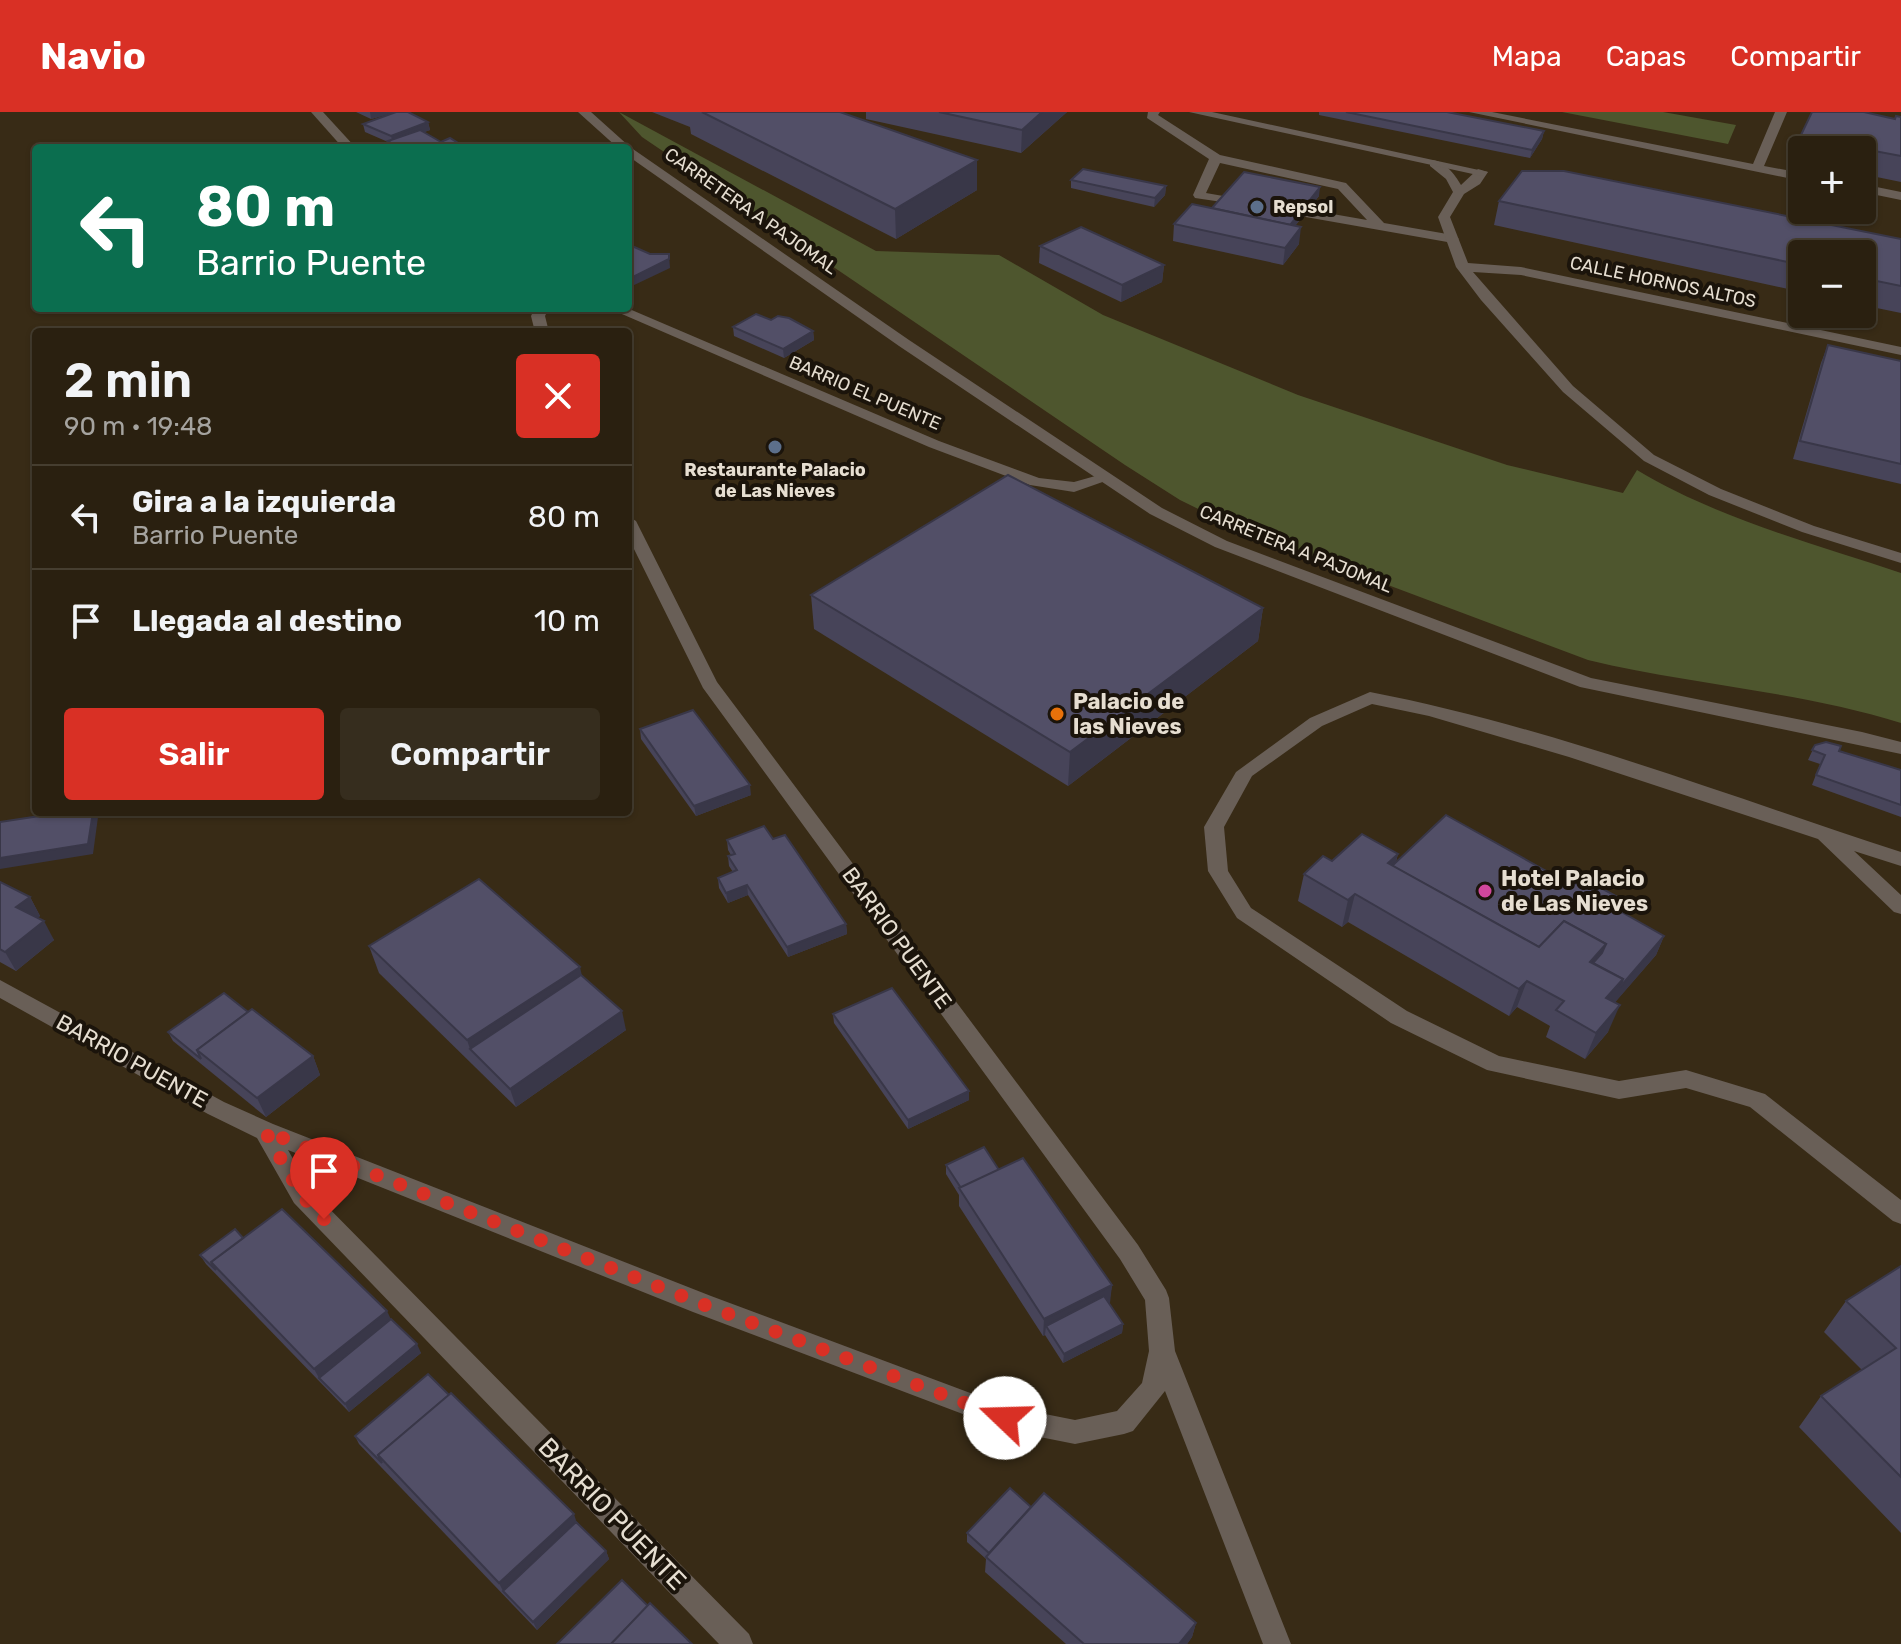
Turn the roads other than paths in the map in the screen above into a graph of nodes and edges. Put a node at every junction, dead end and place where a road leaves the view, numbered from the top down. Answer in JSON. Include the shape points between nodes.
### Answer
{"nodes":[{"id":1,"x":317,"y":112,"type":"edge"},
{"id":2,"x":584,"y":112,"type":"edge"},
{"id":3,"x":1154,"y":112,"type":"edge"},
{"id":4,"x":1195,"y":112,"type":"edge"},
{"id":5,"x":1475,"y":112,"type":"edge"},
{"id":6,"x":1781,"y":112,"type":"edge"},
{"id":7,"x":346,"y":144,"type":"edge"},
{"id":8,"x":621,"y":144,"type":"edge"},
{"id":9,"x":632,"y":153,"type":"edge"},
{"id":10,"x":1216,"y":158,"type":"junction"},
{"id":11,"x":1434,"y":163,"type":"junction"},
{"id":12,"x":1757,"y":169,"type":"junction"},
{"id":13,"x":1788,"y":175,"type":"edge"},
{"id":14,"x":1876,"y":191,"type":"edge"},
{"id":15,"x":1459,"y":192,"type":"junction"},
{"id":16,"x":1901,"y":196,"type":"edge"},
{"id":17,"x":1225,"y":200,"type":"edge"},
{"id":18,"x":1304,"y":213,"type":"edge"},
{"id":19,"x":1380,"y":226,"type":"junction"},
{"id":20,"x":1453,"y":239,"type":"junction"},
{"id":21,"x":1463,"y":267,"type":"junction"},
{"id":22,"x":624,"y":312,"type":"edge"},
{"id":23,"x":1901,"y":351,"type":"edge"},
{"id":24,"x":1106,"y":478,"type":"junction"},
{"id":25,"x":632,"y":529,"type":"edge"},
{"id":26,"x":1901,"y":558,"type":"edge"},
{"id":27,"x":1901,"y":748,"type":"edge"},
{"id":28,"x":1822,"y":832,"type":"junction"},
{"id":29,"x":1901,"y":859,"type":"edge"},
{"id":30,"x":1901,"y":907,"type":"edge"},
{"id":31,"x":0,"y":988,"type":"edge"},
{"id":32,"x":265,"y":1131,"type":"junction"},
{"id":33,"x":1901,"y":1214,"type":"edge"},
{"id":34,"x":1162,"y":1351,"type":"junction"},
{"id":35,"x":739,"y":1644,"type":"edge"},
{"id":36,"x":1277,"y":1644,"type":"edge"}],
"edges":[{"from":1,"to":7,"type":"street"},
{"from":2,"to":8,"type":"street","name":"CARRETERA A PAJOMAL"},
{"from":3,"to":10,"type":"street","via":[[1151,116]]},
{"from":4,"to":11,"type":"street"},
{"from":5,"to":12,"type":"street"},
{"from":6,"to":12,"type":"street"},
{"from":9,"to":24,"type":"street","name":"CARRETERA A PAJOMAL"},
{"from":10,"to":17,"type":"street","via":[[1199,195]]},
{"from":10,"to":19,"type":"street","via":[[1342,186]]},
{"from":11,"to":15,"type":"street"},
{"from":11,"to":15,"type":"street","via":[[1482,172]]},
{"from":12,"to":13,"type":"street"},
{"from":14,"to":16,"type":"street"},
{"from":15,"to":20,"type":"street","via":[[1444,217]]},
{"from":18,"to":19,"type":"street"},
{"from":19,"to":20,"type":"street"},
{"from":20,"to":21,"type":"street"},
{"from":21,"to":23,"type":"street","name":"CALLE HORNOS ALTOS","via":[[1521,271]]},
{"from":21,"to":26,"type":"street","via":[[1568,389],[1649,458],[1715,492],[1808,529]]},
{"from":22,"to":24,"type":"street","name":"BARRIO EL PUENTE","via":[[1036,482],[1074,487]]},
{"from":24,"to":27,"type":"street","name":"CARRETERA A PAJOMAL","via":[[1221,544],[1586,683]]},
{"from":25,"to":34,"type":"street","name":"BARRIO PUENTE","via":[[709,684],[1129,1252],[1157,1298]]},
{"from":28,"to":29,"type":"street"},
{"from":28,"to":30,"type":"street"},
{"from":28,"to":33,"type":"street","via":[[1431,710],[1370,698],[1316,722],[1245,772],[1214,827],[1218,871],[1244,913],[1399,1017],[1495,1064],[1619,1090],[1686,1079],[1757,1100]]},
{"from":31,"to":32,"type":"street","name":"BARRIO PUENTE"},
{"from":32,"to":34,"type":"street","name":"BARRIO PUENTE","via":[[1005,1418],[1075,1432],[1124,1422],[1153,1389]]},
{"from":32,"to":35,"type":"street","name":"BARRIO PUENTE","via":[[302,1196]]},
{"from":34,"to":36,"type":"street","name":"BARRIO PUENTE"}]}
